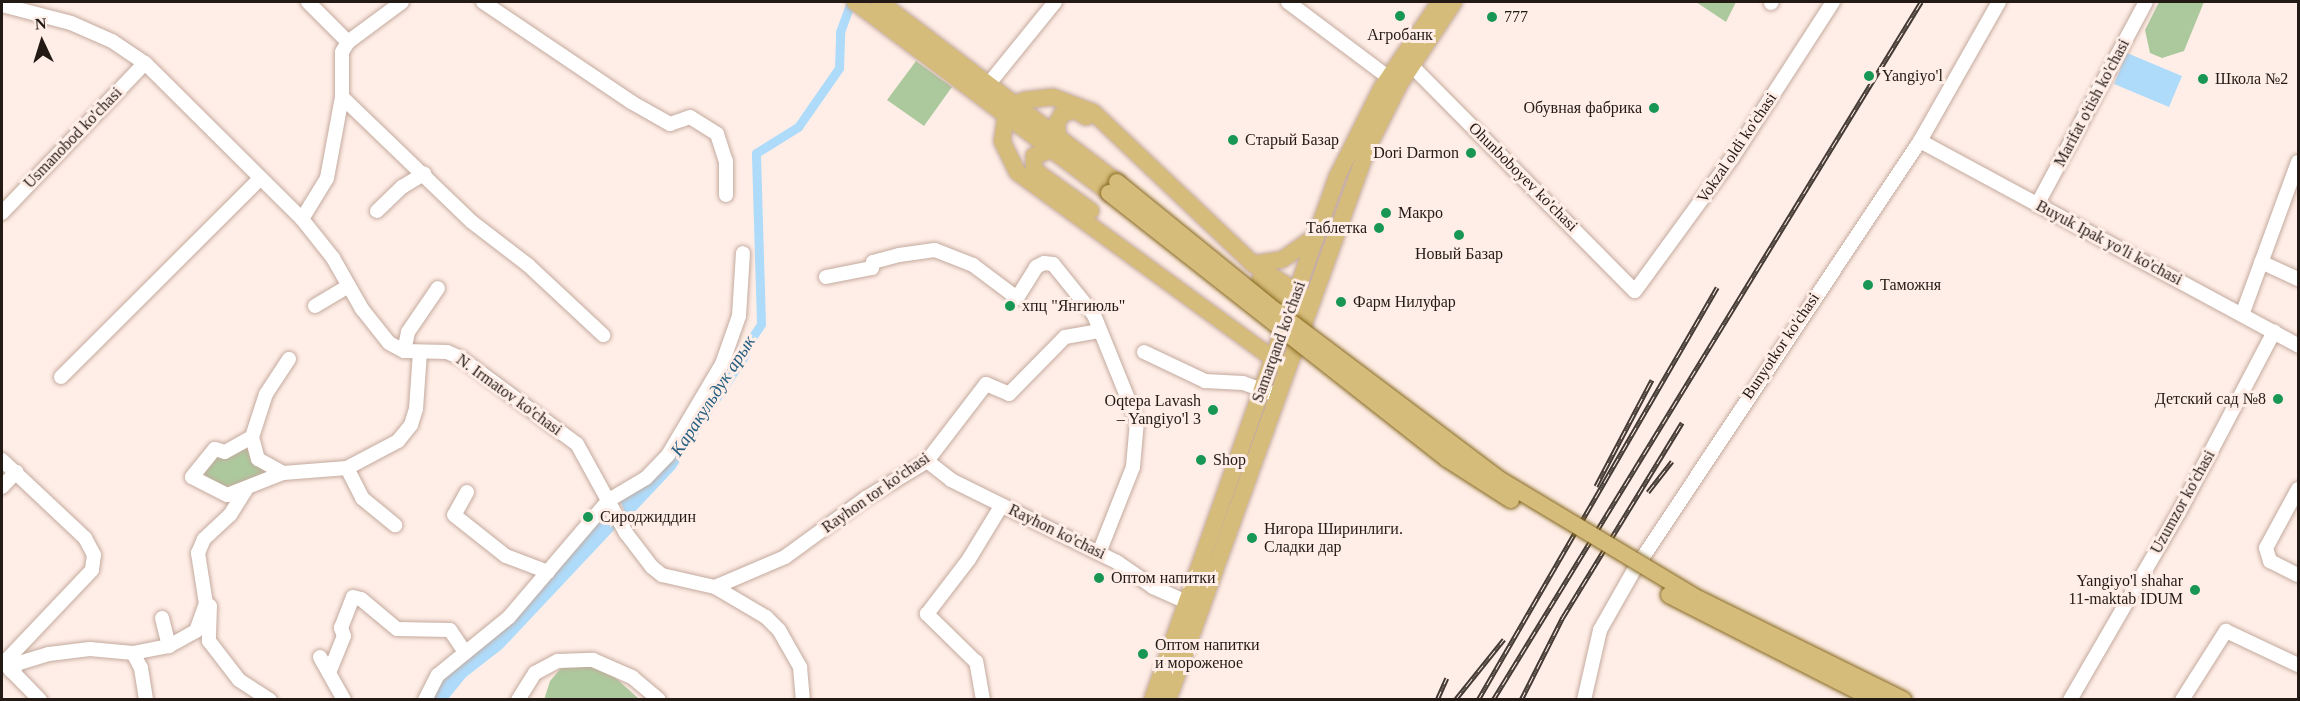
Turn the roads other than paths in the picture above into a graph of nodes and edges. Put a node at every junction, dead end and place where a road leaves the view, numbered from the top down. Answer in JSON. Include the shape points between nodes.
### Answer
{"nodes":[{"id":1,"x":308,"y":2,"type":"edge"},
{"id":2,"x":402,"y":2,"type":"edge"},
{"id":3,"x":483,"y":2,"type":"edge"},
{"id":4,"x":855,"y":2,"type":"edge"},
{"id":5,"x":1055,"y":2,"type":"edge"},
{"id":6,"x":1288,"y":2,"type":"edge"},
{"id":7,"x":1440,"y":2,"type":"edge"},
{"id":8,"x":1454,"y":2,"type":"edge"},
{"id":9,"x":1833,"y":2,"type":"edge"},
{"id":10,"x":1999,"y":2,"type":"edge"},
{"id":11,"x":2146,"y":2,"type":"edge"},
{"id":12,"x":2,"y":4,"type":"edge"},
{"id":13,"x":881,"y":11,"type":"edge"},
{"id":14,"x":348,"y":42,"type":"junction"},
{"id":15,"x":145,"y":63,"type":"junction"},
{"id":16,"x":1411,"y":65,"type":"junction"},
{"id":17,"x":1388,"y":77,"type":"junction"},
{"id":18,"x":987,"y":86,"type":"junction"},
{"id":19,"x":342,"y":97,"type":"junction"},
{"id":20,"x":1009,"y":110,"type":"junction"},
{"id":21,"x":1920,"y":141,"type":"junction"},
{"id":22,"x":1055,"y":144,"type":"junction"},
{"id":23,"x":2298,"y":162,"type":"edge"},
{"id":24,"x":424,"y":174,"type":"junction"},
{"id":25,"x":259,"y":180,"type":"junction"},
{"id":26,"x":1113,"y":187,"type":"junction"},
{"id":27,"x":726,"y":195,"type":"dead end"},
{"id":28,"x":2037,"y":205,"type":"junction"},
{"id":29,"x":377,"y":211,"type":"dead end"},
{"id":30,"x":2,"y":213,"type":"edge"},
{"id":31,"x":302,"y":219,"type":"junction"},
{"id":32,"x":1317,"y":236,"type":"junction"},
{"id":33,"x":743,"y":253,"type":"dead end"},
{"id":34,"x":2262,"y":262,"type":"junction"},
{"id":35,"x":1253,"y":264,"type":"junction"},
{"id":36,"x":826,"y":278,"type":"dead end"},
{"id":37,"x":2298,"y":279,"type":"edge"},
{"id":38,"x":348,"y":286,"type":"junction"},
{"id":39,"x":438,"y":288,"type":"dead end"},
{"id":40,"x":1635,"y":291,"type":"joint"},
{"id":41,"x":1301,"y":304,"type":"junction"},
{"id":42,"x":315,"y":306,"type":"dead end"},
{"id":43,"x":2242,"y":315,"type":"junction"},
{"id":44,"x":1098,"y":331,"type":"junction"},
{"id":45,"x":2274,"y":332,"type":"junction"},
{"id":46,"x":603,"y":334,"type":"dead end"},
{"id":47,"x":2298,"y":345,"type":"edge"},
{"id":48,"x":404,"y":351,"type":"junction"},
{"id":49,"x":420,"y":352,"type":"junction"},
{"id":50,"x":1144,"y":352,"type":"dead end"},
{"id":51,"x":1281,"y":358,"type":"junction"},
{"id":52,"x":289,"y":359,"type":"dead end"},
{"id":53,"x":61,"y":377,"type":"dead end"},
{"id":54,"x":1269,"y":392,"type":"junction"},
{"id":55,"x":252,"y":437,"type":"junction"},
{"id":56,"x":2,"y":460,"type":"edge"},
{"id":57,"x":927,"y":461,"type":"junction"},
{"id":58,"x":347,"y":468,"type":"junction"},
{"id":59,"x":16,"y":472,"type":"junction"},
{"id":60,"x":283,"y":473,"type":"junction"},
{"id":61,"x":2,"y":487,"type":"edge"},
{"id":62,"x":246,"y":489,"type":"junction"},
{"id":63,"x":2298,"y":489,"type":"edge"},
{"id":64,"x":467,"y":492,"type":"dead end"},
{"id":65,"x":609,"y":500,"type":"junction"},
{"id":66,"x":1002,"y":505,"type":"junction"},
{"id":67,"x":395,"y":525,"type":"dead end"},
{"id":68,"x":1099,"y":553,"type":"junction"},
{"id":69,"x":198,"y":571,"type":"junction"},
{"id":70,"x":548,"y":572,"type":"junction"},
{"id":71,"x":2298,"y":575,"type":"edge"},
{"id":72,"x":715,"y":587,"type":"junction"},
{"id":73,"x":1187,"y":602,"type":"junction"},
{"id":74,"x":162,"y":618,"type":"dead end"},
{"id":75,"x":169,"y":646,"type":"junction"},
{"id":76,"x":465,"y":652,"type":"junction"},
{"id":77,"x":133,"y":653,"type":"junction"},
{"id":78,"x":320,"y":657,"type":"dead end"},
{"id":79,"x":4,"y":665,"type":"edge"},
{"id":80,"x":2298,"y":665,"type":"edge"},
{"id":81,"x":329,"y":673,"type":"junction"},
{"id":82,"x":40,"y":699,"type":"edge"},
{"id":83,"x":146,"y":699,"type":"edge"},
{"id":84,"x":270,"y":699,"type":"edge"},
{"id":85,"x":344,"y":699,"type":"edge"},
{"id":86,"x":425,"y":699,"type":"edge"},
{"id":87,"x":518,"y":699,"type":"edge"},
{"id":88,"x":659,"y":699,"type":"edge"},
{"id":89,"x":803,"y":699,"type":"edge"},
{"id":90,"x":983,"y":699,"type":"edge"},
{"id":91,"x":1152,"y":699,"type":"edge"},
{"id":92,"x":1168,"y":699,"type":"edge"},
{"id":93,"x":1584,"y":699,"type":"edge"},
{"id":94,"x":1875,"y":699,"type":"edge"},
{"id":95,"x":1903,"y":699,"type":"edge"},
{"id":96,"x":2070,"y":699,"type":"edge"},
{"id":97,"x":2182,"y":699,"type":"edge"}],
"edges":[{"from":1,"to":14,"type":"street"},
{"from":2,"to":14,"type":"street"},
{"from":3,"to":27,"type":"street","via":[[631,102],[670,124],[690,117],[717,134],[726,161]]},
{"from":4,"to":13,"type":"main road"},
{"from":5,"to":18,"type":"street"},
{"from":6,"to":17,"type":"street"},
{"from":7,"to":17,"type":"main road","name":"Samarqand ko'chasi"},
{"from":8,"to":16,"type":"main road","name":"Samarqand ko'chasi"},
{"from":9,"to":40,"type":"street","name":"Vokzal oldi ko'chasi","via":[[1732,158]]},
{"from":10,"to":21,"type":"street","name":"Bunyotkor ko'chasi"},
{"from":11,"to":28,"type":"street","name":"Marifat o'tish ko'chasi"},
{"from":12,"to":15,"type":"street","via":[[71,23],[112,41]]},
{"from":13,"to":18,"type":"main road"},
{"from":13,"to":20,"type":"main road"},
{"from":14,"to":19,"type":"street","via":[[342,52]]},
{"from":15,"to":25,"type":"street"},
{"from":15,"to":30,"type":"street","name":"Usmanobod ko'chasi"},
{"from":16,"to":40,"type":"street","name":"Ohunboboyev ko'chasi"},
{"from":16,"to":41,"type":"main road","name":"Samarqand ko'chasi","via":[[1368,147]]},
{"from":17,"to":32,"type":"main road","name":"Samarqand ko'chasi","via":[[1337,177]]},
{"from":18,"to":20,"type":"main road"},
{"from":19,"to":24,"type":"street"},
{"from":19,"to":31,"type":"street","via":[[327,178]]},
{"from":20,"to":22,"type":"main road"},
{"from":20,"to":35,"type":"main road","via":[[1025,100],[1053,97],[1093,112]]},
{"from":20,"to":51,"type":"main road","via":[[1002,141],[1017,172]]},
{"from":21,"to":28,"type":"street","name":"Buyuk Ipak yo'li ko'chasi"},
{"from":21,"to":93,"type":"street","name":"Bunyotkor ko'chasi","via":[[1634,572],[1600,630]]},
{"from":22,"to":26,"type":"main road"},
{"from":22,"to":41,"type":"main road","via":[[1062,114],[1072,110],[1082,114]]},
{"from":22,"to":51,"type":"main road","via":[[1034,156],[1034,170]]},
{"from":23,"to":34,"type":"street"},
{"from":24,"to":29,"type":"street","via":[[402,187]]},
{"from":24,"to":46,"type":"street","via":[[472,222],[528,265]]},
{"from":25,"to":31,"type":"street"},
{"from":25,"to":53,"type":"street"},
{"from":26,"to":94,"type":"main road","bridge":true,"via":[[1281,330],[1491,488],[1695,610]]},
{"from":26,"to":95,"type":"main road","bridge":true,"via":[[1498,479],[1699,599]]},
{"from":28,"to":43,"type":"street","name":"Buyuk Ipak yo'li ko'chasi"},
{"from":31,"to":38,"type":"street","via":[[333,258]]},
{"from":32,"to":35,"type":"main road","via":[[1282,259]]},
{"from":32,"to":41,"type":"main road","name":"Samarqand ko'chasi"},
{"from":33,"to":65,"type":"street","via":[[739,330],[717,374],[668,455],[646,478]]},
{"from":34,"to":37,"type":"street"},
{"from":34,"to":43,"type":"street"},
{"from":35,"to":41,"type":"main road"},
{"from":36,"to":44,"type":"street","via":[[872,268],[873,262],[935,250],[965,260],[1017,298],[1036,267],[1044,262],[1053,264],[1089,306]]},
{"from":38,"to":42,"type":"street"},
{"from":38,"to":48,"type":"street","via":[[375,328],[389,343]]},
{"from":39,"to":48,"type":"street","via":[[408,332]]},
{"from":41,"to":51,"type":"main road","name":"Samarqand ko'chasi"},
{"from":43,"to":45,"type":"street","name":"Buyuk Ipak yo'li ko'chasi"},
{"from":44,"to":57,"type":"street","name":"Rayhon tor ko'chasi","via":[[1065,337],[1009,394],[986,384]]},
{"from":44,"to":68,"type":"street","via":[[1139,434],[1133,467]]},
{"from":45,"to":47,"type":"street","name":"Buyuk Ipak yo'li ko'chasi"},
{"from":45,"to":96,"type":"street","name":"Uzumzor ko'chasi","via":[[2179,512]]},
{"from":48,"to":49,"type":"street","name":"N. Irmatov ko'chasi"},
{"from":49,"to":58,"type":"street","via":[[411,425],[387,449]]},
{"from":49,"to":65,"type":"street","name":"N. Irmatov ko'chasi","via":[[447,352],[461,358],[577,444]]},
{"from":50,"to":54,"type":"street","via":[[1205,381]]},
{"from":51,"to":54,"type":"main road","name":"Samarqand ko'chasi"},
{"from":52,"to":55,"type":"street","via":[[266,394]]},
{"from":54,"to":73,"type":"main road","name":"Samarqand ko'chasi"},
{"from":54,"to":92,"type":"main road","name":"Samarqand ko'chasi"},
{"from":55,"to":60,"type":"street","via":[[258,459]]},
{"from":55,"to":62,"type":"street","via":[[225,452],[215,449],[192,477],[227,495]]},
{"from":56,"to":59,"type":"street"},
{"from":57,"to":66,"type":"street","name":"Rayhon ko'chasi","via":[[951,480]]},
{"from":57,"to":72,"type":"street","name":"Rayhon tor ko'chasi","via":[[866,498],[784,557]]},
{"from":58,"to":60,"type":"street"},
{"from":58,"to":67,"type":"street","via":[[362,498]]},
{"from":59,"to":61,"type":"street"},
{"from":59,"to":79,"type":"street","via":[[85,538],[94,555],[92,570]]},
{"from":60,"to":62,"type":"street"},
{"from":62,"to":69,"type":"street","via":[[230,515],[204,538],[198,553]]},
{"from":63,"to":71,"type":"street","via":[[2266,548],[2270,561]]},
{"from":64,"to":70,"type":"street","via":[[454,515],[506,556]]},
{"from":65,"to":70,"type":"street"},
{"from":65,"to":72,"type":"street","name":"N. Irmatov ko'chasi","via":[[626,533],[662,574]]},
{"from":66,"to":68,"type":"street","name":"Rayhon ko'chasi"},
{"from":66,"to":90,"type":"street","via":[[969,559],[927,614],[976,662]]},
{"from":68,"to":73,"type":"street","name":"Rayhon ko'chasi","via":[[1153,587]]},
{"from":69,"to":75,"type":"street","via":[[206,604],[204,618],[196,631]]},
{"from":69,"to":84,"type":"street","via":[[212,615],[209,641],[239,680]]},
{"from":70,"to":76,"type":"street","via":[[509,617]]},
{"from":72,"to":89,"type":"street","name":"N. Irmatov ko'chasi","via":[[746,602],[779,630],[800,667]]},
{"from":73,"to":91,"type":"main road","name":"Samarqand ko'chasi"},
{"from":74,"to":75,"type":"street"},
{"from":75,"to":77,"type":"street"},
{"from":76,"to":81,"type":"street","via":[[450,630],[397,629],[361,599],[353,597],[341,628],[344,636]]},
{"from":76,"to":86,"type":"street","via":[[438,675]]},
{"from":77,"to":79,"type":"street","via":[[90,649]]},
{"from":77,"to":83,"type":"street","via":[[141,668]]},
{"from":78,"to":81,"type":"street"},
{"from":79,"to":82,"type":"street"},
{"from":80,"to":97,"type":"street","via":[[2226,631]]},
{"from":81,"to":85,"type":"street"},
{"from":87,"to":88,"type":"street","via":[[535,673],[550,665],[558,661],[593,660],[632,677]]}]}
